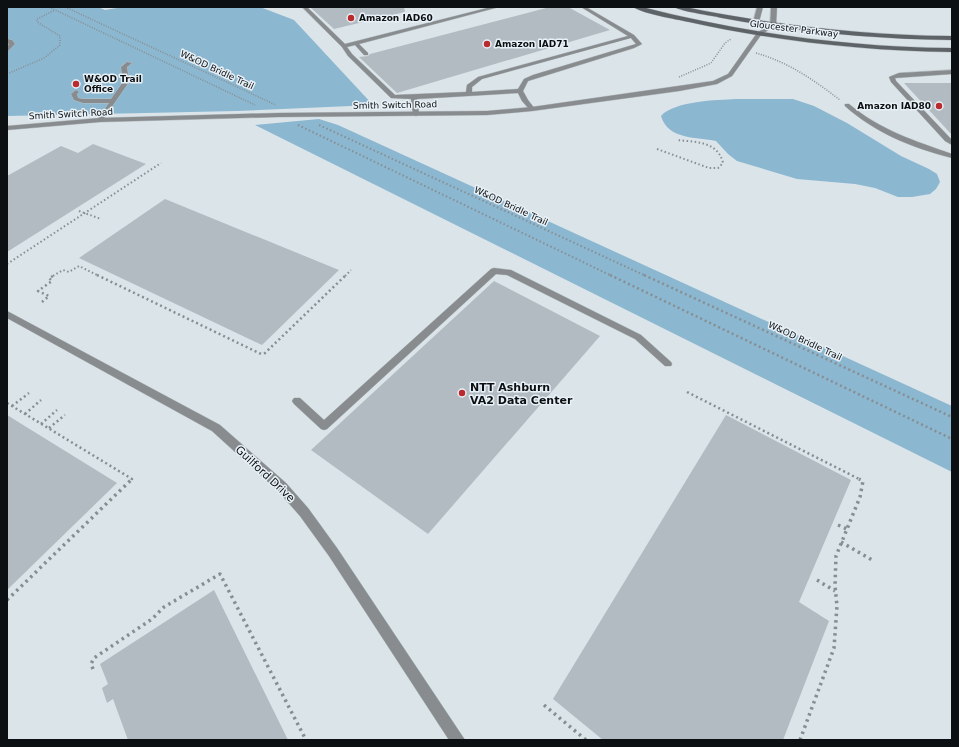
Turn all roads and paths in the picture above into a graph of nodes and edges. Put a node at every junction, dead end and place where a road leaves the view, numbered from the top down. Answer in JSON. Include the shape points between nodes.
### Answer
{"nodes":[{"id":1,"x":49,"y":7,"type":"edge"},
{"id":2,"x":65,"y":7,"type":"edge"},
{"id":3,"x":304,"y":7,"type":"edge"},
{"id":4,"x":497,"y":7,"type":"edge"},
{"id":5,"x":583,"y":7,"type":"edge"},
{"id":6,"x":636,"y":7,"type":"edge"},
{"id":7,"x":677,"y":7,"type":"edge"},
{"id":8,"x":760,"y":7,"type":"edge"},
{"id":9,"x":774,"y":7,"type":"edge"},
{"id":10,"x":55,"y":10,"type":"junction"},
{"id":11,"x":756,"y":22,"type":"junction"},
{"id":12,"x":773,"y":25,"type":"junction"},
{"id":13,"x":759,"y":34,"type":"junction"},
{"id":14,"x":632,"y":36,"type":"junction"},
{"id":15,"x":952,"y":38,"type":"edge"},
{"id":16,"x":7,"y":41,"type":"edge"},
{"id":17,"x":356,"y":43,"type":"junction"},
{"id":18,"x":344,"y":46,"type":"junction"},
{"id":19,"x":7,"y":50,"type":"edge"},
{"id":20,"x":952,"y":50,"type":"edge"},
{"id":21,"x":748,"y":51,"type":"junction"},
{"id":22,"x":366,"y":54,"type":"dead end"},
{"id":23,"x":129,"y":63,"type":"dead end"},
{"id":24,"x":952,"y":72,"type":"edge"},
{"id":25,"x":7,"y":74,"type":"edge"},
{"id":26,"x":76,"y":92,"type":"dead end"},
{"id":27,"x":520,"y":92,"type":"junction"},
{"id":28,"x":469,"y":94,"type":"junction"},
{"id":29,"x":414,"y":97,"type":"junction"},
{"id":30,"x":113,"y":101,"type":"junction"},
{"id":31,"x":847,"y":105,"type":"joint"},
{"id":32,"x":257,"y":106,"type":"dead end"},
{"id":33,"x":532,"y":109,"type":"junction"},
{"id":34,"x":416,"y":114,"type":"junction"},
{"id":35,"x":278,"y":115,"type":"junction"},
{"id":36,"x":298,"y":115,"type":"junction"},
{"id":37,"x":100,"y":120,"type":"junction"},
{"id":38,"x":319,"y":125,"type":"dead end"},
{"id":39,"x":7,"y":128,"type":"edge"},
{"id":40,"x":677,"y":140,"type":"dead end"},
{"id":41,"x":952,"y":143,"type":"edge"},
{"id":42,"x":657,"y":149,"type":"dead end"},
{"id":43,"x":952,"y":156,"type":"edge"},
{"id":44,"x":161,"y":163,"type":"dead end"},
{"id":45,"x":79,"y":210,"type":"dead end"},
{"id":46,"x":86,"y":213,"type":"junction"},
{"id":47,"x":101,"y":218,"type":"dead end"},
{"id":48,"x":7,"y":264,"type":"edge"},
{"id":49,"x":351,"y":270,"type":"dead end"},
{"id":50,"x":42,"y":302,"type":"dead end"},
{"id":51,"x":7,"y":314,"type":"edge"},
{"id":52,"x":668,"y":364,"type":"dead end"},
{"id":53,"x":686,"y":392,"type":"dead end"},
{"id":54,"x":29,"y":393,"type":"dead end"},
{"id":55,"x":41,"y":400,"type":"dead end"},
{"id":56,"x":297,"y":401,"type":"dead end"},
{"id":57,"x":7,"y":403,"type":"edge"},
{"id":58,"x":12,"y":406,"type":"junction"},
{"id":59,"x":57,"y":410,"type":"dead end"},
{"id":60,"x":25,"y":414,"type":"junction"},
{"id":61,"x":65,"y":415,"type":"dead end"},
{"id":62,"x":952,"y":417,"type":"edge"},
{"id":63,"x":41,"y":424,"type":"junction"},
{"id":64,"x":49,"y":428,"type":"junction"},
{"id":65,"x":952,"y":439,"type":"edge"},
{"id":66,"x":838,"y":525,"type":"dead end"},
{"id":67,"x":847,"y":529,"type":"junction"},
{"id":68,"x":841,"y":542,"type":"junction"},
{"id":69,"x":872,"y":560,"type":"dead end"},
{"id":70,"x":817,"y":580,"type":"dead end"},
{"id":71,"x":835,"y":591,"type":"junction"},
{"id":72,"x":7,"y":600,"type":"edge"},
{"id":73,"x":93,"y":669,"type":"dead end"},
{"id":74,"x":544,"y":705,"type":"dead end"},
{"id":75,"x":306,"y":740,"type":"edge"},
{"id":76,"x":458,"y":740,"type":"edge"},
{"id":77,"x":586,"y":740,"type":"edge"},
{"id":78,"x":800,"y":740,"type":"edge"}],
"edges":[{"from":1,"to":10,"type":"path"},
{"from":2,"to":36,"type":"path","name":"W&OD Bridle Trail"},
{"from":3,"to":18,"type":"lane"},
{"from":4,"to":17,"type":"lane"},
{"from":5,"to":14,"type":"lane"},
{"from":6,"to":13,"type":"main road","name":"Gloucester Parkway","via":[[690,21]]},
{"from":7,"to":11,"type":"main road","name":"Gloucester Parkway"},
{"from":8,"to":11,"type":"street"},
{"from":9,"to":12,"type":"street"},
{"from":10,"to":25,"type":"path","via":[[40,16],[37,22],[60,36],[59,47],[52,53]]},
{"from":10,"to":32,"type":"path"},
{"from":11,"to":12,"type":"main road","name":"Gloucester Parkway"},
{"from":11,"to":13,"type":"street"},
{"from":12,"to":13,"type":"street","name":"Smith Switch Road"},
{"from":12,"to":15,"type":"main road","name":"Gloucester Parkway","via":[[871,35]]},
{"from":13,"to":20,"type":"main road","name":"Gloucester Parkway","via":[[872,46]]},
{"from":13,"to":21,"type":"street","name":"Smith Switch Road"},
{"from":14,"to":27,"type":"lane","via":[[640,44],[535,76],[526,80]]},
{"from":14,"to":28,"type":"lane","via":[[480,78],[469,86]]},
{"from":16,"to":19,"type":"lane","via":[[12,44]]},
{"from":17,"to":18,"type":"lane"},
{"from":17,"to":22,"type":"lane"},
{"from":18,"to":29,"type":"lane","via":[[393,97]]},
{"from":21,"to":31,"type":"path","via":[[771,56],[792,65]]},
{"from":21,"to":33,"type":"street","name":"Smith Switch Road","via":[[727,78],[715,83]]},
{"from":23,"to":30,"type":"lane","via":[[124,67],[126,82]]},
{"from":24,"to":41,"type":"lane","via":[[899,75],[892,77],[892,80]]},
{"from":26,"to":30,"type":"lane","via":[[76,99],[83,101]]},
{"from":27,"to":28,"type":"lane"},
{"from":27,"to":33,"type":"lane"},
{"from":28,"to":29,"type":"lane"},
{"from":29,"to":34,"type":"lane"},
{"from":30,"to":37,"type":"lane"},
{"from":31,"to":43,"type":"street","via":[[873,126],[914,144]]},
{"from":33,"to":34,"type":"street","name":"Smith Switch Road","via":[[487,113]]},
{"from":34,"to":36,"type":"street","name":"Smith Switch Road"},
{"from":35,"to":36,"type":"street","name":"Smith Switch Road"},
{"from":35,"to":37,"type":"street","name":"Smith Switch Road"},
{"from":35,"to":65,"type":"path"},
{"from":37,"to":39,"type":"street","name":"Smith Switch Road"},
{"from":38,"to":62,"type":"path","name":"W&OD Bridle Trail"},
{"from":40,"to":42,"type":"path","via":[[713,147],[723,158],[722,165],[718,168],[709,168]]},
{"from":44,"to":46,"type":"path"},
{"from":45,"to":46,"type":"path"},
{"from":46,"to":47,"type":"path"},
{"from":46,"to":48,"type":"path"},
{"from":49,"to":50,"type":"path","via":[[281,339],[261,354],[79,266],[69,272],[63,270],[50,278],[52,282],[38,291],[49,296]]},
{"from":51,"to":76,"type":"street","name":"Guilford Drive","via":[[216,428],[282,487],[333,552]]},
{"from":52,"to":56,"type":"lane","via":[[638,337],[508,272],[494,272],[324,426]]},
{"from":53,"to":67,"type":"path","via":[[863,482]]},
{"from":54,"to":58,"type":"path"},
{"from":55,"to":60,"type":"path"},
{"from":57,"to":58,"type":"path"},
{"from":58,"to":60,"type":"path"},
{"from":59,"to":63,"type":"path"},
{"from":60,"to":63,"type":"path"},
{"from":61,"to":64,"type":"path"},
{"from":63,"to":64,"type":"path"},
{"from":64,"to":72,"type":"path","via":[[132,479]]},
{"from":66,"to":67,"type":"path"},
{"from":67,"to":68,"type":"path"},
{"from":68,"to":69,"type":"path"},
{"from":68,"to":71,"type":"path","via":[[836,556]]},
{"from":70,"to":71,"type":"path"},
{"from":71,"to":78,"type":"path","via":[[837,606],[834,648]]},
{"from":73,"to":75,"type":"path","via":[[94,658],[152,619],[164,607],[220,574]]},
{"from":74,"to":77,"type":"path"}]}
